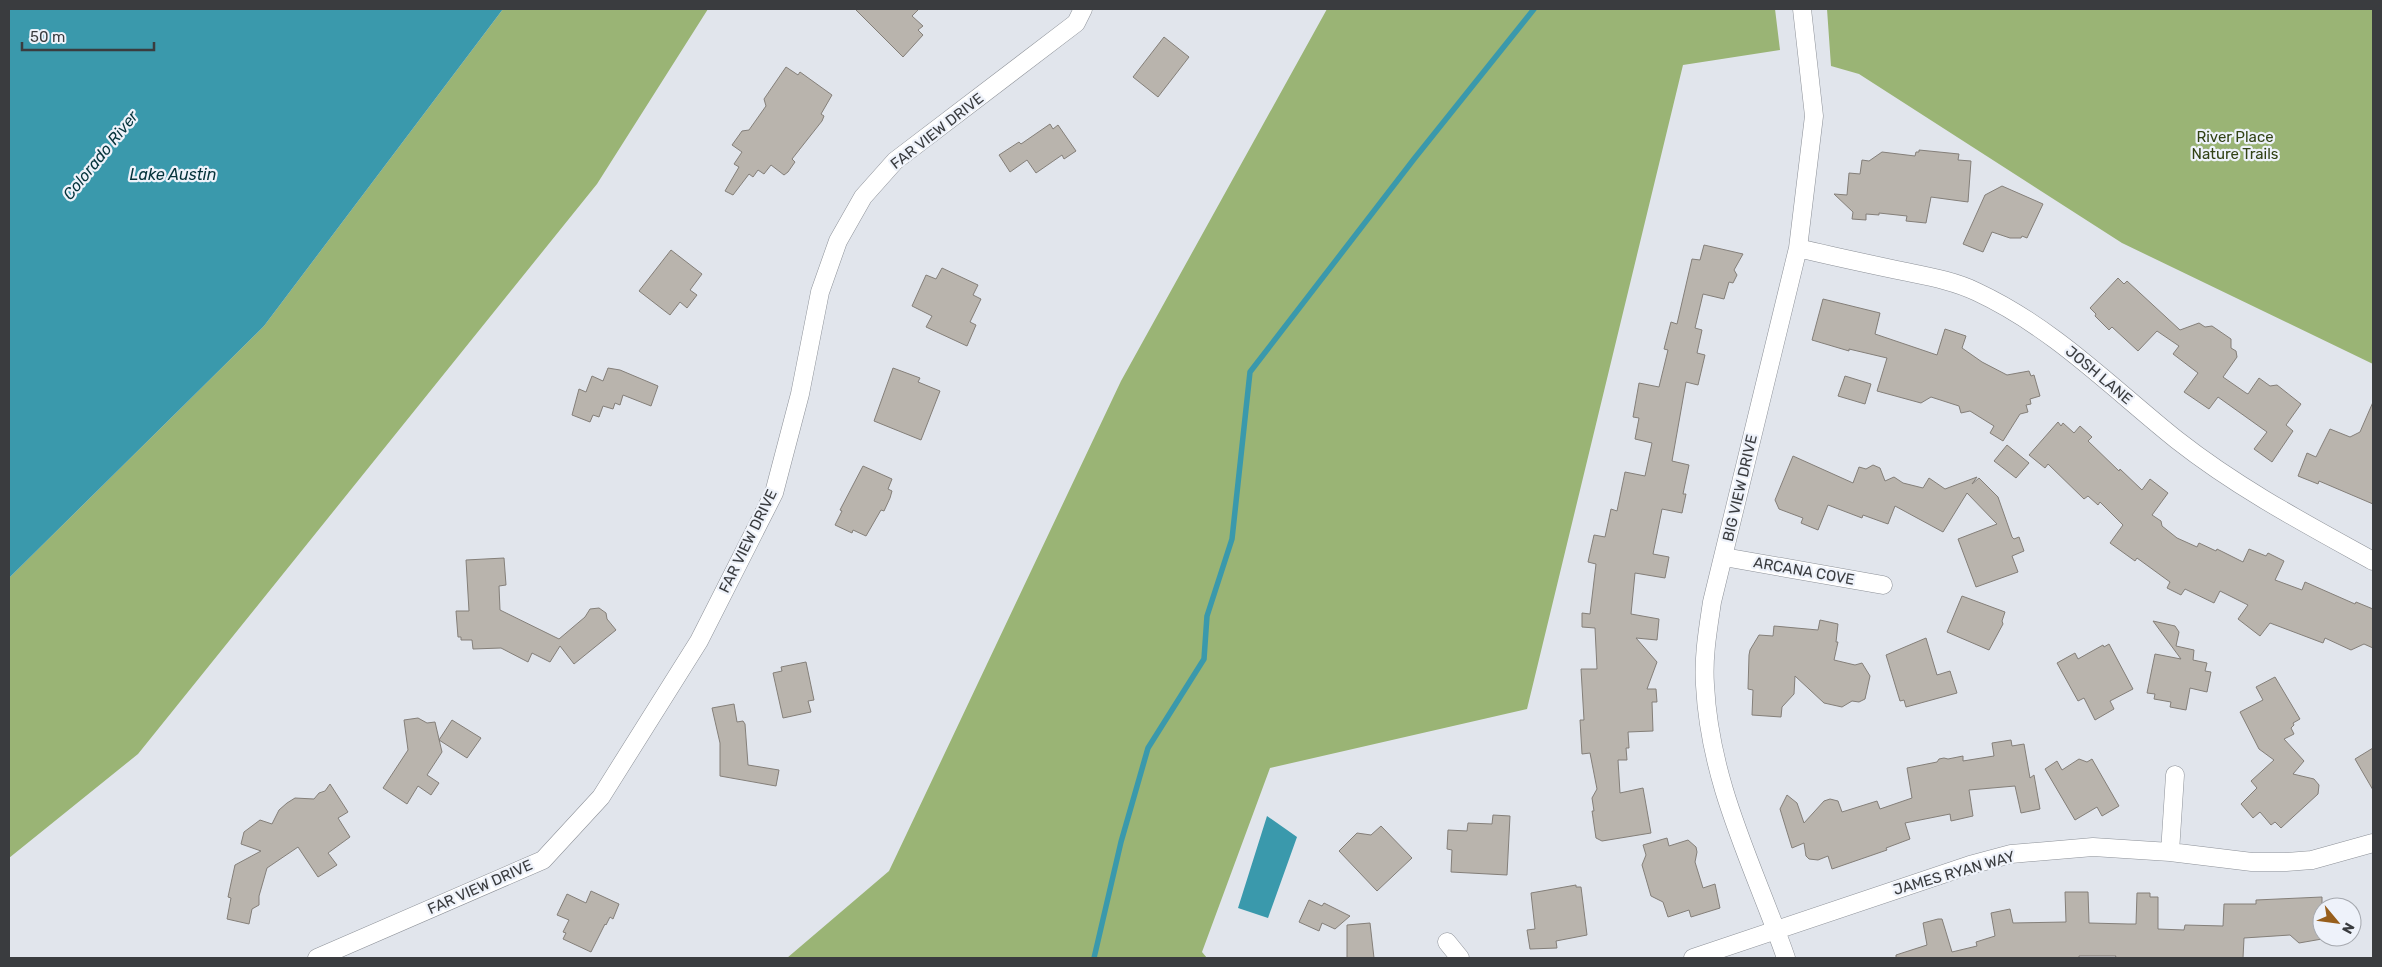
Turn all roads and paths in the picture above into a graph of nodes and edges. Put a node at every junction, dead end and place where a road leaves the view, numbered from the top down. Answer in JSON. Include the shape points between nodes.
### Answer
{"nodes":[{"id":1,"x":1083,"y":9,"type":"edge"},
{"id":2,"x":1802,"y":9,"type":"edge"},
{"id":3,"x":1798,"y":248,"type":"junction"},
{"id":4,"x":1724,"y":557,"type":"junction"},
{"id":5,"x":2373,"y":561,"type":"edge"},
{"id":6,"x":1883,"y":585,"type":"dead end"},
{"id":7,"x":2175,"y":775,"type":"dead end"},
{"id":8,"x":2373,"y":843,"type":"edge"},
{"id":9,"x":2170,"y":852,"type":"junction"},
{"id":10,"x":1776,"y":929,"type":"junction"},
{"id":11,"x":1447,"y":942,"type":"dead end"},
{"id":12,"x":317,"y":958,"type":"edge"},
{"id":13,"x":1460,"y":958,"type":"edge"},
{"id":14,"x":1693,"y":958,"type":"edge"},
{"id":15,"x":1786,"y":958,"type":"edge"}],
"edges":[{"from":1,"to":12,"type":"street","name":"FAR VIEW DRIVE","via":[[1076,23],[895,161],[863,197],[838,241],[820,292],[800,394],[774,493],[699,641],[601,798],[543,860]]},
{"from":2,"to":3,"type":"street","name":"BIG VIEW DRIVE","via":[[1814,116]]},
{"from":3,"to":4,"type":"street","name":"BIG VIEW DRIVE"},
{"from":3,"to":5,"type":"street","name":"JOSH LANE","via":[[1946,280],[2010,308],[2046,331],[2217,470],[2250,493]]},
{"from":4,"to":6,"type":"street","name":"ARCANA COVE"},
{"from":4,"to":10,"type":"street","name":"BIG VIEW DRIVE","via":[[1706,642],[1704,683],[1708,722],[1728,808]]},
{"from":7,"to":9,"type":"street"},
{"from":8,"to":9,"type":"street","name":"JAMES RYAN WAY","via":[[2312,860],[2286,862],[2252,862]]},
{"from":9,"to":10,"type":"street","name":"JAMES RYAN WAY","via":[[2093,847],[2011,854]]},
{"from":10,"to":14,"type":"street","name":"JAMES RYAN WAY"},
{"from":10,"to":15,"type":"street","name":"BIG VIEW DRIVE"},
{"from":11,"to":13,"type":"street"}]}
